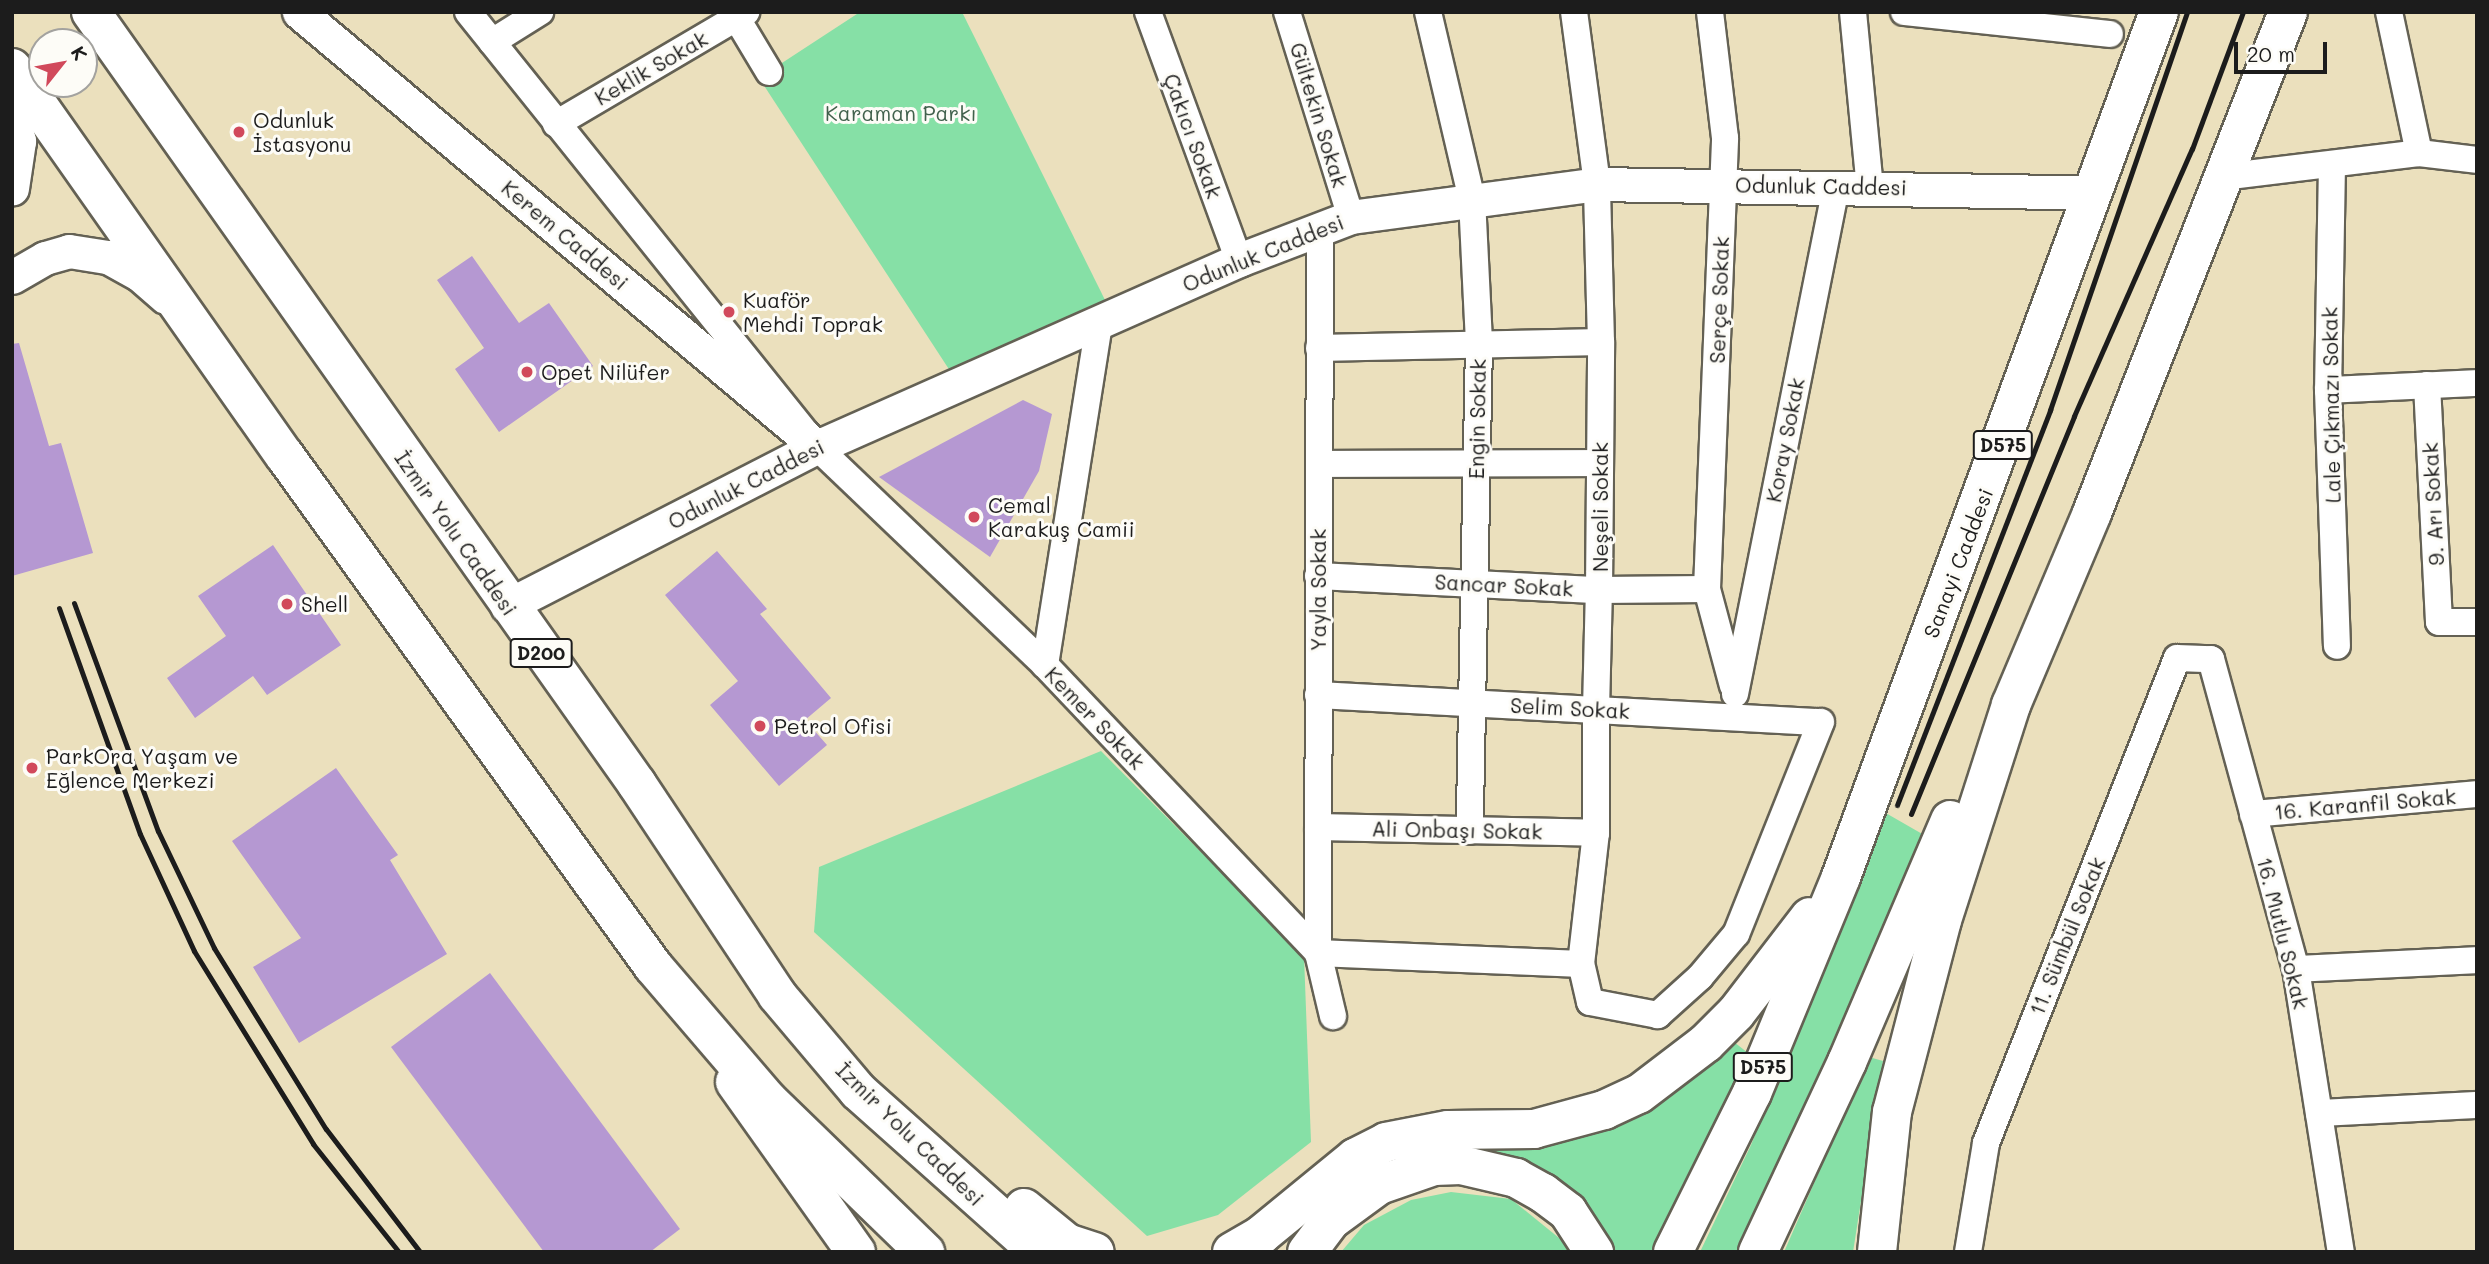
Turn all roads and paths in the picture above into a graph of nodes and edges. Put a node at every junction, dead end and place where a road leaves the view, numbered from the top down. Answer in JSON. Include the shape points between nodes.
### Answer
{"nodes":[{"id":1,"x":91,"y":12,"type":"edge"},
{"id":2,"x":468,"y":12,"type":"edge"},
{"id":3,"x":540,"y":12,"type":"edge"},
{"id":4,"x":1148,"y":12,"type":"edge"},
{"id":5,"x":1287,"y":12,"type":"edge"},
{"id":6,"x":1428,"y":12,"type":"edge"},
{"id":7,"x":1574,"y":12,"type":"edge"},
{"id":8,"x":1710,"y":12,"type":"edge"},
{"id":9,"x":1853,"y":12,"type":"edge"},
{"id":10,"x":1904,"y":12,"type":"edge"},
{"id":11,"x":2159,"y":12,"type":"edge"},
{"id":12,"x":2288,"y":12,"type":"edge"},
{"id":13,"x":2389,"y":12,"type":"edge"},
{"id":14,"x":739,"y":14,"type":"edge"},
{"id":15,"x":311,"y":15,"type":"edge"},
{"id":16,"x":2109,"y":34,"type":"dead end"},
{"id":17,"x":492,"y":42,"type":"junction"},
{"id":18,"x":12,"y":68,"type":"edge"},
{"id":19,"x":769,"y":72,"type":"dead end"},
{"id":20,"x":12,"y":116,"type":"edge"},
{"id":21,"x":556,"y":124,"type":"junction"},
{"id":22,"x":2419,"y":153,"type":"junction"},
{"id":23,"x":2475,"y":159,"type":"edge"},
{"id":24,"x":2332,"y":164,"type":"junction"},
{"id":25,"x":2222,"y":177,"type":"junction"},
{"id":26,"x":1597,"y":184,"type":"junction"},
{"id":27,"x":1724,"y":184,"type":"junction"},
{"id":28,"x":1836,"y":187,"type":"junction"},
{"id":29,"x":1870,"y":187,"type":"junction"},
{"id":30,"x":12,"y":188,"type":"edge"},
{"id":31,"x":2089,"y":193,"type":"junction"},
{"id":32,"x":1472,"y":199,"type":"junction"},
{"id":33,"x":1351,"y":217,"type":"junction"},
{"id":34,"x":1320,"y":227,"type":"junction"},
{"id":35,"x":1239,"y":260,"type":"junction"},
{"id":36,"x":12,"y":277,"type":"edge"},
{"id":37,"x":1099,"y":324,"type":"junction"},
{"id":38,"x":201,"y":332,"type":"junction"},
{"id":39,"x":1601,"y":342,"type":"junction"},
{"id":40,"x":1479,"y":343,"type":"junction"},
{"id":41,"x":1319,"y":348,"type":"junction"},
{"id":42,"x":2477,"y":383,"type":"edge"},
{"id":43,"x":2427,"y":385,"type":"junction"},
{"id":44,"x":2328,"y":390,"type":"junction"},
{"id":45,"x":817,"y":447,"type":"junction"},
{"id":46,"x":1600,"y":463,"type":"junction"},
{"id":47,"x":1319,"y":464,"type":"junction"},
{"id":48,"x":1476,"y":464,"type":"junction"},
{"id":49,"x":2092,"y":513,"type":"junction"},
{"id":50,"x":1318,"y":576,"type":"junction"},
{"id":51,"x":1474,"y":583,"type":"junction"},
{"id":52,"x":1707,"y":589,"type":"junction"},
{"id":53,"x":1599,"y":590,"type":"junction"},
{"id":54,"x":507,"y":606,"type":"junction"},
{"id":55,"x":2477,"y":622,"type":"edge"},
{"id":56,"x":2337,"y":646,"type":"dead end"},
{"id":57,"x":2211,"y":659,"type":"joint"},
{"id":58,"x":1045,"y":665,"type":"junction"},
{"id":59,"x":1318,"y":695,"type":"junction"},
{"id":60,"x":1473,"y":703,"type":"junction"},
{"id":61,"x":1597,"y":709,"type":"junction"},
{"id":62,"x":2477,"y":794,"type":"edge"},
{"id":63,"x":2253,"y":814,"type":"junction"},
{"id":64,"x":1318,"y":827,"type":"junction"},
{"id":65,"x":1470,"y":831,"type":"junction"},
{"id":66,"x":1596,"y":833,"type":"junction"},
{"id":67,"x":1841,"y":877,"type":"junction"},
{"id":68,"x":1318,"y":953,"type":"junction"},
{"id":69,"x":2477,"y":960,"type":"edge"},
{"id":70,"x":1581,"y":964,"type":"junction"},
{"id":71,"x":653,"y":966,"type":"junction"},
{"id":72,"x":2296,"y":970,"type":"junction"},
{"id":73,"x":1590,"y":1002,"type":"joint"},
{"id":74,"x":1333,"y":1016,"type":"dead end"},
{"id":75,"x":2477,"y":1105,"type":"edge"},
{"id":76,"x":2319,"y":1112,"type":"junction"},
{"id":77,"x":1070,"y":1250,"type":"edge"},
{"id":78,"x":856,"y":1252,"type":"edge"},
{"id":79,"x":925,"y":1252,"type":"edge"},
{"id":80,"x":1232,"y":1252,"type":"edge"},
{"id":81,"x":1307,"y":1252,"type":"edge"},
{"id":82,"x":1594,"y":1252,"type":"edge"},
{"id":83,"x":1673,"y":1252,"type":"edge"},
{"id":84,"x":1758,"y":1252,"type":"edge"},
{"id":85,"x":1877,"y":1252,"type":"edge"},
{"id":86,"x":1968,"y":1252,"type":"edge"},
{"id":87,"x":2340,"y":1252,"type":"edge"}],
"edges":[{"from":1,"to":54,"type":"main road","name":"İzmir Yolu Caddesi","number":"D200"},
{"from":2,"to":17,"type":"street","name":"Kemer Sokak"},
{"from":3,"to":17,"type":"street"},
{"from":4,"to":35,"type":"street","name":"Çakıcı Sokak"},
{"from":5,"to":33,"type":"street","name":"Gültekin Sokak"},
{"from":6,"to":32,"type":"street","name":"Engin Sokak"},
{"from":7,"to":26,"type":"street","name":"Neşeli Sokak"},
{"from":8,"to":27,"type":"street","name":"Serçe Sokak","via":[[1725,138]]},
{"from":9,"to":29,"type":"street"},
{"from":10,"to":16,"type":"street"},
{"from":11,"to":31,"type":"main road","name":"Sanayi Caddesi","number":"D575"},
{"from":12,"to":25,"type":"main road"},
{"from":13,"to":22,"type":"street"},
{"from":14,"to":19,"type":"street"},
{"from":14,"to":21,"type":"street","name":"Keklik Sokak"},
{"from":15,"to":45,"type":"street","name":"Kerem Caddesi"},
{"from":17,"to":21,"type":"street","name":"Kemer Sokak"},
{"from":18,"to":38,"type":"main road"},
{"from":20,"to":30,"type":"street","via":[[19,142]]},
{"from":21,"to":45,"type":"street","name":"Kemer Sokak"},
{"from":22,"to":23,"type":"street"},
{"from":22,"to":24,"type":"street"},
{"from":24,"to":25,"type":"street"},
{"from":24,"to":44,"type":"street","name":"Lale Çıkmazı Sokak"},
{"from":25,"to":49,"type":"main road"},
{"from":26,"to":27,"type":"street","name":"Odunluk Caddesi"},
{"from":26,"to":32,"type":"street","name":"Odunluk Caddesi"},
{"from":26,"to":39,"type":"street","name":"Neşeli Sokak"},
{"from":27,"to":28,"type":"street","name":"Odunluk Caddesi"},
{"from":27,"to":52,"type":"street","name":"Serçe Sokak"},
{"from":28,"to":29,"type":"street","name":"Odunluk Caddesi"},
{"from":28,"to":52,"type":"street","name":"Koray Sokak","via":[[1735,694]]},
{"from":29,"to":31,"type":"street","name":"Odunluk Caddesi"},
{"from":31,"to":67,"type":"main road","name":"Sanayi Caddesi","number":"D575","via":[[2012,419]]},
{"from":32,"to":33,"type":"street","name":"Odunluk Caddesi"},
{"from":32,"to":40,"type":"street","name":"Engin Sokak"},
{"from":33,"to":34,"type":"street","name":"Odunluk Caddesi"},
{"from":34,"to":35,"type":"street","name":"Odunluk Caddesi"},
{"from":34,"to":41,"type":"street","name":"Yayla Sokak"},
{"from":35,"to":37,"type":"street","name":"Odunluk Caddesi"},
{"from":36,"to":38,"type":"street","via":[[45,258],[69,251],[108,257],[139,274]]},
{"from":37,"to":45,"type":"street","name":"Odunluk Caddesi"},
{"from":37,"to":58,"type":"street"},
{"from":38,"to":71,"type":"main road","via":[[285,456]]},
{"from":39,"to":40,"type":"street"},
{"from":39,"to":46,"type":"street","name":"Neşeli Sokak"},
{"from":40,"to":41,"type":"street"},
{"from":40,"to":48,"type":"street","name":"Engin Sokak"},
{"from":41,"to":47,"type":"street","name":"Yayla Sokak"},
{"from":42,"to":43,"type":"street"},
{"from":43,"to":44,"type":"street"},
{"from":43,"to":55,"type":"street","name":"9. Arı Sokak","via":[[2439,622]]},
{"from":44,"to":56,"type":"street","name":"Lale Çıkmazı Sokak"},
{"from":45,"to":54,"type":"street","name":"Odunluk Caddesi"},
{"from":45,"to":58,"type":"street","name":"Kemer Sokak"},
{"from":46,"to":48,"type":"street"},
{"from":46,"to":53,"type":"street","name":"Neşeli Sokak"},
{"from":47,"to":48,"type":"street"},
{"from":47,"to":50,"type":"street","name":"Yayla Sokak"},
{"from":48,"to":51,"type":"street","name":"Engin Sokak"},
{"from":49,"to":84,"type":"main road","via":[[1959,798],[1847,1062]]},
{"from":49,"to":85,"type":"main road","via":[[2011,705],[1942,920],[1892,1112]]},
{"from":50,"to":51,"type":"street","name":"Sancar Sokak"},
{"from":50,"to":59,"type":"street","name":"Yayla Sokak"},
{"from":51,"to":53,"type":"street","name":"Sancar Sokak"},
{"from":51,"to":60,"type":"street","name":"Engin Sokak"},
{"from":52,"to":53,"type":"street","name":"Sancar Sokak"},
{"from":53,"to":61,"type":"street","name":"Neşeli Sokak"},
{"from":54,"to":77,"type":"main road","name":"İzmir Yolu Caddesi","number":"D200","via":[[637,784],[777,995],[859,1091]]},
{"from":57,"to":63,"type":"street","name":"16. Mutlu Sokak"},
{"from":57,"to":86,"type":"street","name":"11. Sümbül Sokak","via":[[2178,657],[1986,1143]]},
{"from":58,"to":68,"type":"street","name":"Kemer Sokak"},
{"from":59,"to":60,"type":"street","name":"Selim Sokak"},
{"from":59,"to":64,"type":"street","name":"Yayla Sokak"},
{"from":60,"to":61,"type":"street","name":"Selim Sokak"},
{"from":60,"to":65,"type":"street","name":"Engin Sokak"},
{"from":61,"to":66,"type":"street","name":"Neşeli Sokak"},
{"from":61,"to":73,"type":"street","name":"Selim Sokak","via":[[1821,722],[1736,934],[1658,1015]]},
{"from":62,"to":63,"type":"street","name":"16. Karanfil Sokak"},
{"from":63,"to":72,"type":"street","name":"16. Mutlu Sokak"},
{"from":64,"to":65,"type":"street","name":"Ali Onbaşı Sokak"},
{"from":64,"to":68,"type":"street","name":"Yayla Sokak"},
{"from":65,"to":66,"type":"street","name":"Ali Onbaşı Sokak"},
{"from":66,"to":70,"type":"street","name":"Neşeli Sokak"},
{"from":67,"to":80,"type":"main road","via":[[1736,1013],[1706,1043],[1639,1094],[1604,1110],[1534,1129],[1448,1130],[1387,1142],[1354,1158],[1261,1235]]},
{"from":67,"to":83,"type":"main road","number":"D575","via":[[1752,1093]]},
{"from":68,"to":70,"type":"street"},
{"from":68,"to":74,"type":"street"},
{"from":69,"to":72,"type":"street"},
{"from":70,"to":73,"type":"street","name":"Neşeli Sokak"},
{"from":71,"to":78,"type":"main road"},
{"from":71,"to":79,"type":"main road","via":[[768,1100]]},
{"from":72,"to":76,"type":"street","name":"16. Mutlu Sokak"},
{"from":75,"to":76,"type":"street"},
{"from":76,"to":87,"type":"street","name":"16. Mutlu Sokak"},
{"from":81,"to":82,"type":"main road","via":[[1330,1221],[1379,1185],[1434,1166],[1461,1165],[1516,1178],[1543,1193],[1567,1212]]}]}
